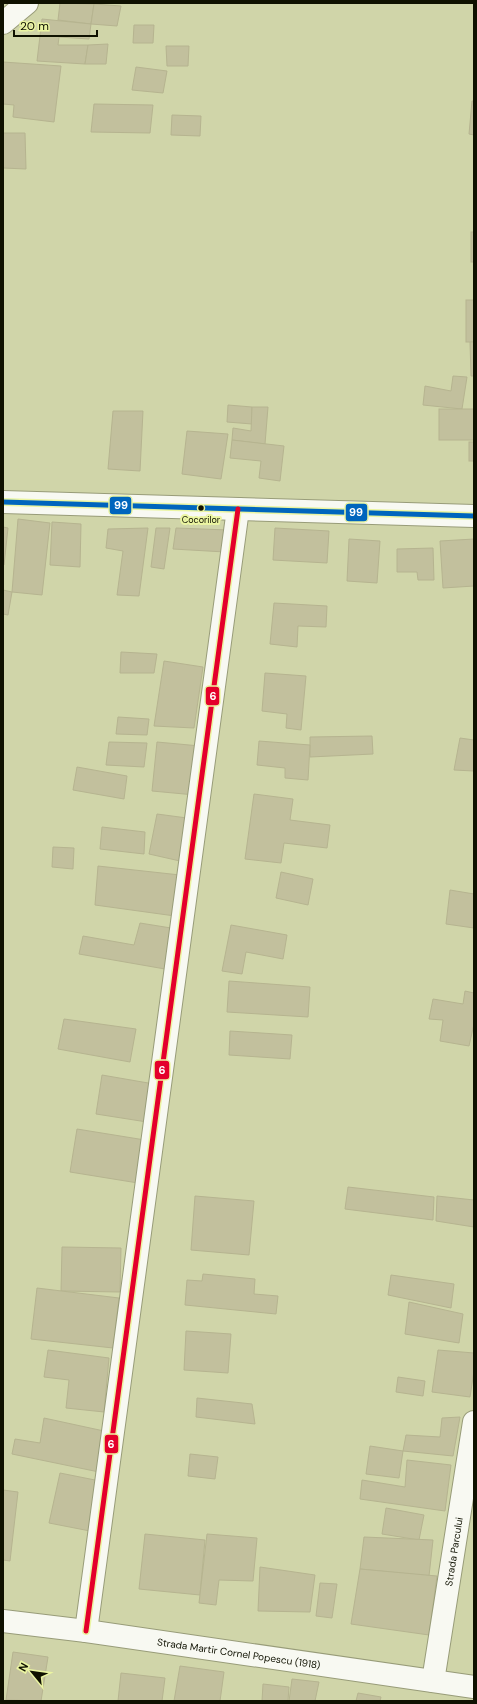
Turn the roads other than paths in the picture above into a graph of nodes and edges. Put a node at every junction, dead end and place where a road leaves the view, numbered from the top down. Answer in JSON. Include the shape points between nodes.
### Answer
{"nodes":[{"id":1,"x":27,"y":3,"type":"edge"},
{"id":2,"x":3,"y":23,"type":"edge"},
{"id":3,"x":3,"y":502,"type":"edge"},
{"id":4,"x":238,"y":509,"type":"junction"},
{"id":5,"x":474,"y":516,"type":"edge"},
{"id":6,"x":474,"y":1422,"type":"edge"},
{"id":7,"x":3,"y":1621,"type":"edge"},
{"id":8,"x":86,"y":1631,"type":"junction"},
{"id":9,"x":433,"y":1681,"type":"junction"},
{"id":10,"x":474,"y":1687,"type":"edge"}],
"edges":[{"from":1,"to":2,"type":"street"},
{"from":3,"to":4,"type":"street"},
{"from":4,"to":5,"type":"street"},
{"from":4,"to":8,"type":"street"},
{"from":6,"to":9,"type":"street","name":"Strada Parcului"},
{"from":7,"to":8,"type":"street","name":"Strada Martir Cornel Popescu (1918)"},
{"from":8,"to":9,"type":"street","name":"Strada Martir Cornel Popescu (1918)"},
{"from":9,"to":10,"type":"street","name":"Strada Martir Cornel Popescu (1918)"}]}
